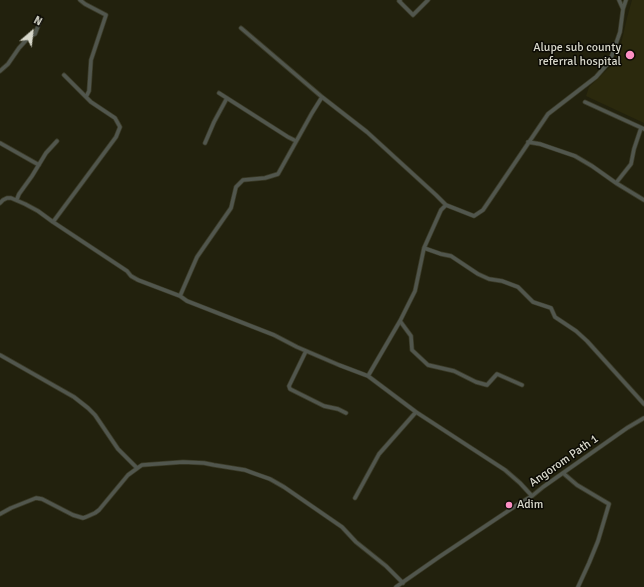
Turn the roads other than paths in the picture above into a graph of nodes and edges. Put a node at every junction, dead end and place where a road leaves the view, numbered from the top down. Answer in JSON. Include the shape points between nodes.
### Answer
{"nodes":[{"id":1,"x":80,"y":0,"type":"edge"},
{"id":2,"x":400,"y":0,"type":"edge"},
{"id":3,"x":428,"y":0,"type":"edge"},
{"id":4,"x":619,"y":0,"type":"edge"},
{"id":5,"x":626,"y":0,"type":"edge"},
{"id":6,"x":623,"y":9,"type":"junction"},
{"id":7,"x":40,"y":21,"type":"dead end"},
{"id":8,"x":241,"y":28,"type":"dead end"},
{"id":9,"x":0,"y":71,"type":"edge"},
{"id":10,"x":64,"y":75,"type":"dead end"},
{"id":11,"x":219,"y":93,"type":"dead end"},
{"id":12,"x":86,"y":96,"type":"junction"},
{"id":13,"x":322,"y":97,"type":"junction"},
{"id":14,"x":227,"y":98,"type":"junction"},
{"id":15,"x":585,"y":102,"type":"dead end"},
{"id":16,"x":643,"y":129,"type":"edge"},
{"id":17,"x":57,"y":141,"type":"dead end"},
{"id":18,"x":296,"y":141,"type":"junction"},
{"id":19,"x":0,"y":142,"type":"edge"},
{"id":20,"x":528,"y":142,"type":"junction"},
{"id":21,"x":206,"y":143,"type":"dead end"},
{"id":22,"x":39,"y":165,"type":"junction"},
{"id":23,"x":616,"y":183,"type":"junction"},
{"id":24,"x":17,"y":199,"type":"junction"},
{"id":25,"x":644,"y":200,"type":"edge"},
{"id":26,"x":0,"y":203,"type":"edge"},
{"id":27,"x":446,"y":205,"type":"junction"},
{"id":28,"x":53,"y":222,"type":"junction"},
{"id":29,"x":424,"y":248,"type":"junction"},
{"id":30,"x":180,"y":296,"type":"junction"},
{"id":31,"x":400,"y":321,"type":"junction"},
{"id":32,"x":306,"y":351,"type":"junction"},
{"id":33,"x":0,"y":355,"type":"edge"},
{"id":34,"x":368,"y":376,"type":"junction"},
{"id":35,"x":522,"y":385,"type":"dead end"},
{"id":36,"x":644,"y":404,"type":"edge"},
{"id":37,"x":416,"y":412,"type":"junction"},
{"id":38,"x":346,"y":413,"type":"dead end"},
{"id":39,"x":644,"y":418,"type":"edge"},
{"id":40,"x":137,"y":468,"type":"junction"},
{"id":41,"x":563,"y":473,"type":"junction"},
{"id":42,"x":532,"y":496,"type":"junction"},
{"id":43,"x":355,"y":498,"type":"dead end"},
{"id":44,"x":0,"y":514,"type":"edge"},
{"id":45,"x":403,"y":583,"type":"junction"},
{"id":46,"x":396,"y":587,"type":"edge"},
{"id":47,"x":578,"y":587,"type":"edge"}],
"edges":[{"from":1,"to":12,"type":"street","via":[[106,15],[91,60]]},
{"from":2,"to":3,"type":"street","via":[[412,15]]},
{"from":4,"to":6,"type":"street"},
{"from":5,"to":6,"type":"street"},
{"from":6,"to":20,"type":"street","via":[[620,32],[610,61],[596,77],[548,114]]},
{"from":7,"to":9,"type":"street","via":[[34,34]]},
{"from":8,"to":13,"type":"street"},
{"from":10,"to":12,"type":"street"},
{"from":11,"to":14,"type":"street"},
{"from":12,"to":28,"type":"street","via":[[115,118],[120,127],[116,137]]},
{"from":13,"to":18,"type":"street"},
{"from":13,"to":27,"type":"street","via":[[367,132]]},
{"from":14,"to":18,"type":"street"},
{"from":14,"to":21,"type":"street"},
{"from":15,"to":16,"type":"street"},
{"from":16,"to":23,"type":"street","via":[[630,164]]},
{"from":17,"to":22,"type":"street"},
{"from":18,"to":30,"type":"street","via":[[278,174],[243,180],[236,187],[231,208],[197,257]]},
{"from":19,"to":22,"type":"street"},
{"from":20,"to":23,"type":"street","via":[[575,156]]},
{"from":20,"to":27,"type":"street","via":[[483,210],[474,216]]},
{"from":22,"to":24,"type":"street"},
{"from":23,"to":25,"type":"street"},
{"from":24,"to":26,"type":"street","via":[[7,198]]},
{"from":24,"to":28,"type":"street"},
{"from":27,"to":29,"type":"street","via":[[441,210]]},
{"from":28,"to":30,"type":"street","via":[[131,276]]},
{"from":29,"to":31,"type":"street","via":[[416,291]]},
{"from":29,"to":36,"type":"street","via":[[452,256],[489,279],[518,287],[533,302],[551,308],[555,317],[587,341]]},
{"from":30,"to":32,"type":"street"},
{"from":31,"to":34,"type":"street"},
{"from":31,"to":35,"type":"street","via":[[411,336],[412,350],[428,365],[454,371],[487,385],[497,374]]},
{"from":32,"to":34,"type":"street"},
{"from":32,"to":38,"type":"street","via":[[289,386],[290,389],[324,406]]},
{"from":33,"to":40,"type":"street","via":[[88,408],[118,449]]},
{"from":34,"to":37,"type":"street"},
{"from":37,"to":42,"type":"street","via":[[505,470]]},
{"from":37,"to":43,"type":"street","via":[[379,454]]},
{"from":39,"to":41,"type":"street","name":"Angorom Path 1"},
{"from":40,"to":44,"type":"street","via":[[99,510],[86,517],[73,515],[36,498]]},
{"from":40,"to":45,"type":"street","via":[[147,464],[204,463],[245,470],[270,479],[342,527]]},
{"from":41,"to":42,"type":"street","name":"Angorom Path 1"},
{"from":41,"to":47,"type":"street","via":[[609,504],[598,541]]},
{"from":42,"to":45,"type":"street","name":"Angorom Path 1"},
{"from":45,"to":46,"type":"street","name":"Angorom Path 1"}]}
